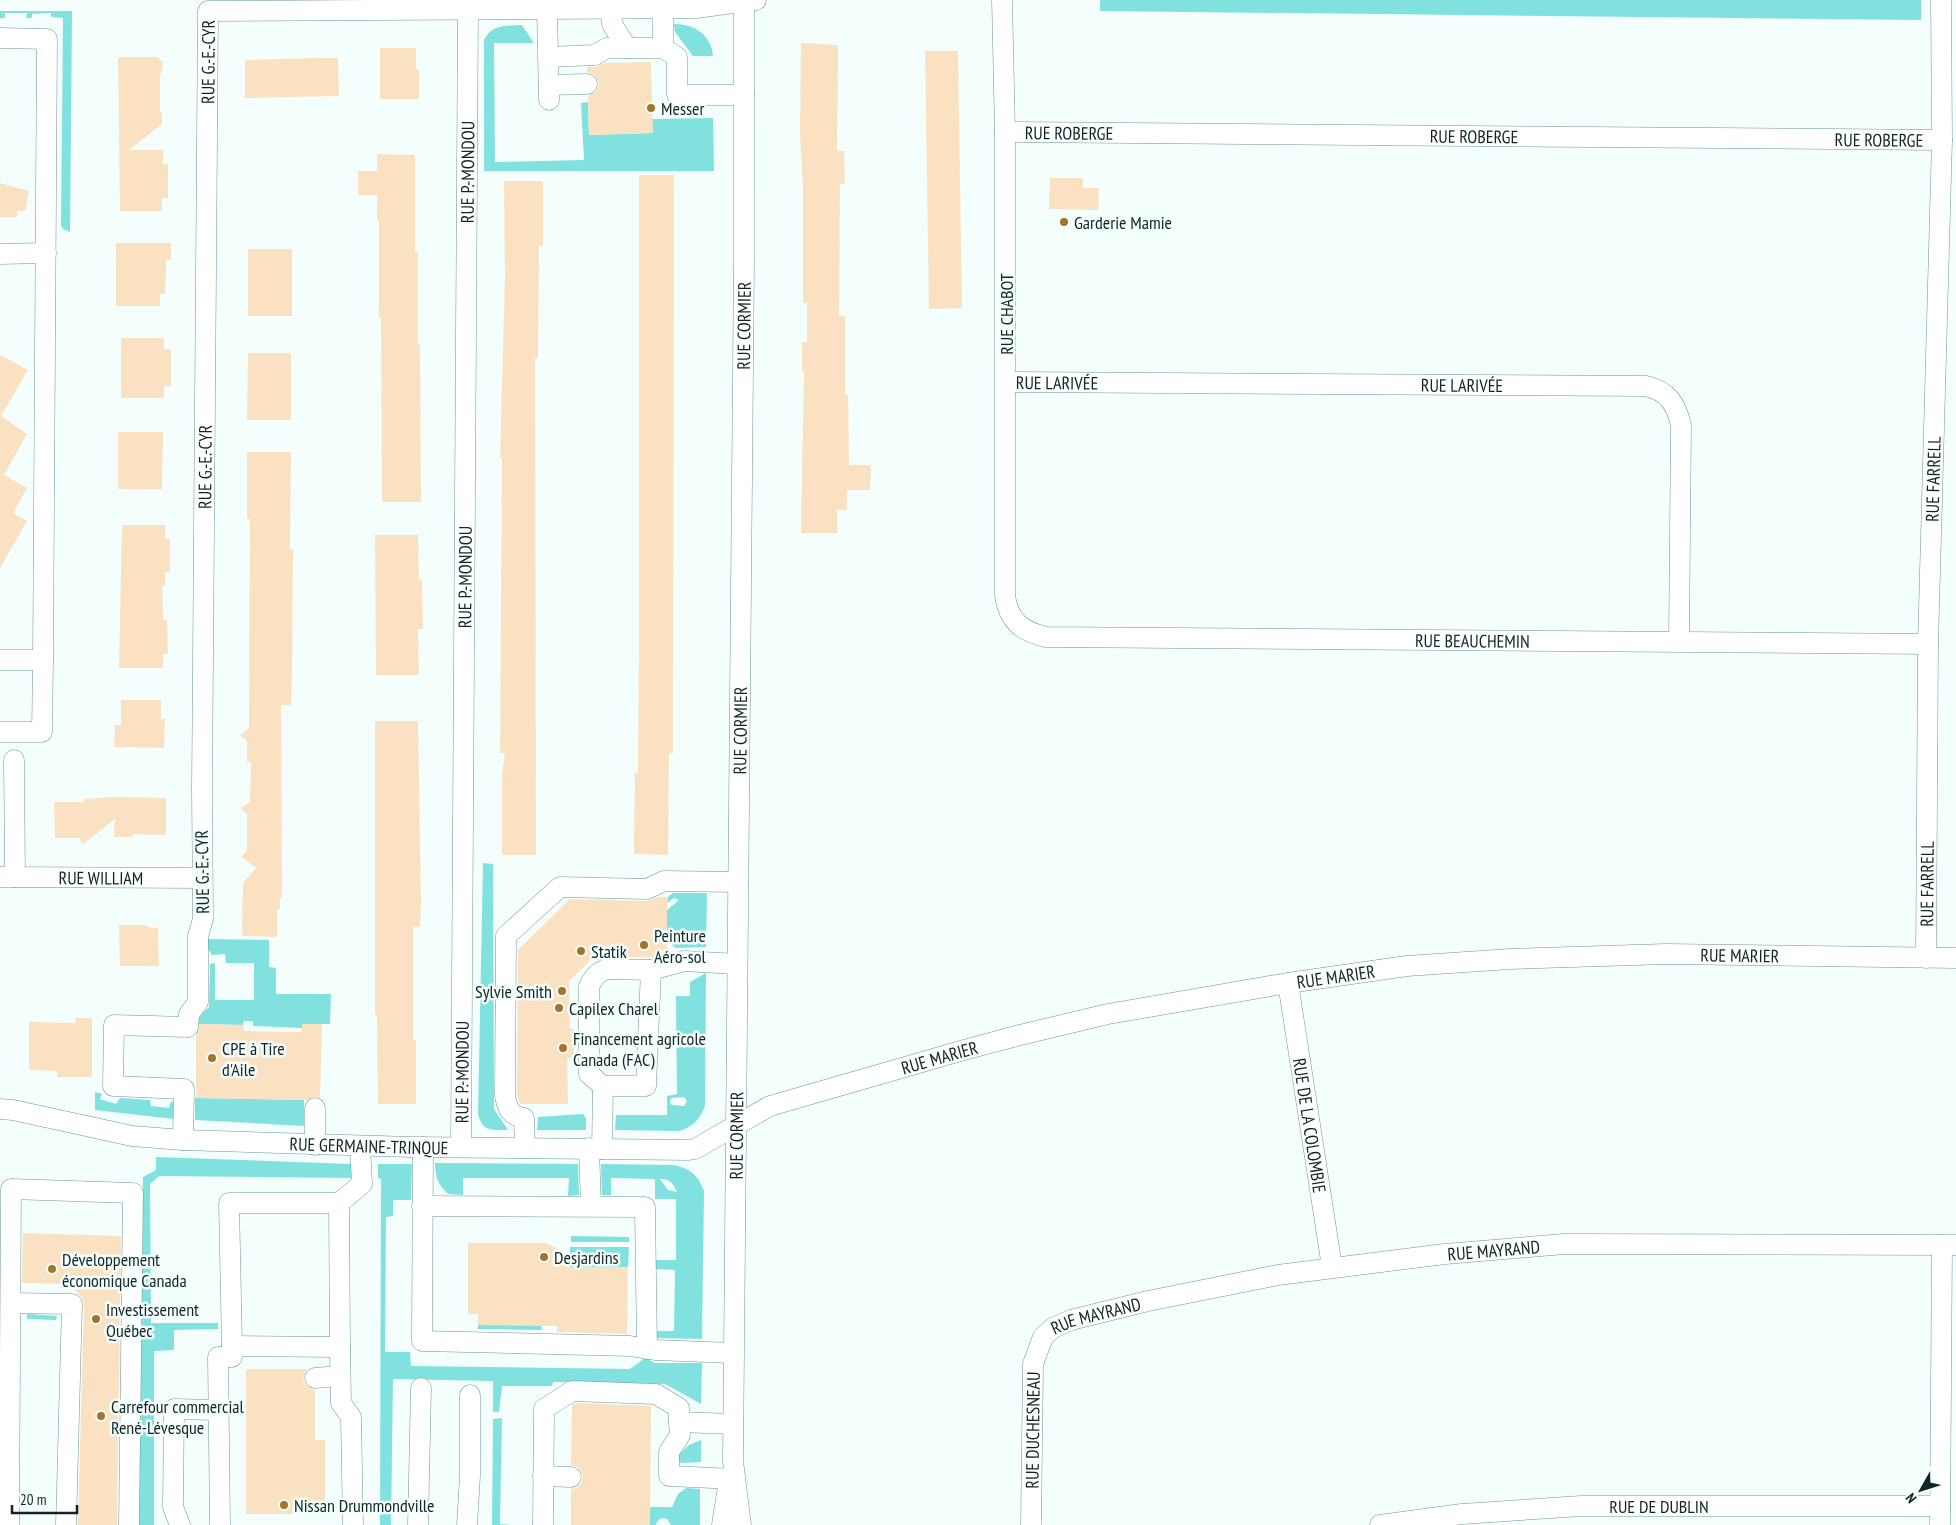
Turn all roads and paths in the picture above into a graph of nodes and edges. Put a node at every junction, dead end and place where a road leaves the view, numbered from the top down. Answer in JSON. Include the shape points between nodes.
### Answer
{"nodes":[{"id":1,"x":748,"y":0,"type":"edge"},
{"id":2,"x":1002,"y":0,"type":"edge"},
{"id":3,"x":1941,"y":0,"type":"edge"},
{"id":4,"x":446,"y":4,"type":"edge"},
{"id":5,"x":614,"y":5,"type":"edge"},
{"id":6,"x":468,"y":8,"type":"junction"},
{"id":7,"x":547,"y":8,"type":"junction"},
{"id":8,"x":663,"y":8,"type":"junction"},
{"id":9,"x":0,"y":38,"type":"edge"},
{"id":10,"x":626,"y":48,"type":"junction"},
{"id":11,"x":663,"y":48,"type":"junction"},
{"id":12,"x":549,"y":57,"type":"junction"},
{"id":13,"x":587,"y":84,"type":"dead end"},
{"id":14,"x":744,"y":95,"type":"junction"},
{"id":15,"x":1006,"y":132,"type":"junction"},
{"id":16,"x":1942,"y":140,"type":"junction"},
{"id":17,"x":0,"y":254,"type":"edge"},
{"id":18,"x":46,"y":254,"type":"junction"},
{"id":19,"x":1006,"y":382,"type":"junction"},
{"id":20,"x":1018,"y":625,"type":"joint"},
{"id":21,"x":1679,"y":641,"type":"junction"},
{"id":22,"x":1928,"y":644,"type":"junction"},
{"id":23,"x":0,"y":660,"type":"edge"},
{"id":24,"x":43,"y":660,"type":"junction"},
{"id":25,"x":0,"y":732,"type":"edge"},
{"id":26,"x":14,"y":760,"type":"dead end"},
{"id":27,"x":8,"y":877,"type":"edge"},
{"id":28,"x":202,"y":878,"type":"junction"},
{"id":29,"x":738,"y":882,"type":"junction"},
{"id":30,"x":1926,"y":958,"type":"junction"},
{"id":31,"x":1956,"y":958,"type":"edge"},
{"id":32,"x":737,"y":964,"type":"junction"},
{"id":33,"x":651,"y":970,"type":"junction"},
{"id":34,"x":1288,"y":982,"type":"junction"},
{"id":35,"x":603,"y":1086,"type":"junction"},
{"id":36,"x":315,"y":1108,"type":"dead end"},
{"id":37,"x":0,"y":1109,"type":"edge"},
{"id":38,"x":735,"y":1125,"type":"junction"},
{"id":39,"x":183,"y":1140,"type":"junction"},
{"id":40,"x":315,"y":1145,"type":"junction"},
{"id":41,"x":360,"y":1146,"type":"junction"},
{"id":42,"x":461,"y":1146,"type":"junction"},
{"id":43,"x":423,"y":1147,"type":"junction"},
{"id":44,"x":525,"y":1147,"type":"junction"},
{"id":45,"x":596,"y":1148,"type":"junction"},
{"id":46,"x":339,"y":1203,"type":"junction"},
{"id":47,"x":422,"y":1206,"type":"junction"},
{"id":48,"x":591,"y":1206,"type":"junction"},
{"id":49,"x":1949,"y":1245,"type":"edge"},
{"id":50,"x":1332,"y":1267,"type":"junction"},
{"id":51,"x":10,"y":1303,"type":"junction"},
{"id":52,"x":1043,"y":1337,"type":"joint"},
{"id":53,"x":232,"y":1346,"type":"junction"},
{"id":54,"x":340,"y":1347,"type":"junction"},
{"id":55,"x":647,"y":1349,"type":"junction"},
{"id":56,"x":734,"y":1353,"type":"junction"},
{"id":57,"x":340,"y":1376,"type":"junction"},
{"id":58,"x":315,"y":1378,"type":"dead end"},
{"id":59,"x":421,"y":1388,"type":"dead end"},
{"id":60,"x":470,"y":1395,"type":"dead end"},
{"id":61,"x":218,"y":1410,"type":"junction"},
{"id":62,"x":679,"y":1422,"type":"junction"},
{"id":63,"x":733,"y":1424,"type":"junction"},
{"id":64,"x":733,"y":1473,"type":"junction"},
{"id":65,"x":543,"y":1476,"type":"junction"},
{"id":66,"x":571,"y":1477,"type":"dead end"},
{"id":67,"x":1940,"y":1516,"type":"edge"},
{"id":68,"x":10,"y":1525,"type":"edge"},
{"id":69,"x":66,"y":1525,"type":"edge"},
{"id":70,"x":129,"y":1525,"type":"edge"},
{"id":71,"x":180,"y":1525,"type":"edge"},
{"id":72,"x":220,"y":1525,"type":"edge"},
{"id":73,"x":353,"y":1525,"type":"edge"},
{"id":74,"x":418,"y":1525,"type":"edge"},
{"id":75,"x":467,"y":1525,"type":"edge"},
{"id":76,"x":542,"y":1525,"type":"edge"},
{"id":77,"x":722,"y":1525,"type":"edge"},
{"id":78,"x":741,"y":1525,"type":"edge"},
{"id":79,"x":1031,"y":1525,"type":"edge"},
{"id":80,"x":1380,"y":1525,"type":"edge"}],
"edges":[{"from":1,"to":8,"type":"street","via":[[696,8]]},
{"from":1,"to":14,"type":"street","name":"RUE CORMIER"},
{"from":2,"to":15,"type":"street","name":"RUE CHABOT"},
{"from":3,"to":16,"type":"street","name":"RUE FARRELL"},
{"from":4,"to":6,"type":"street"},
{"from":4,"to":28,"type":"street","name":"RUE G.-E.-CYR","via":[[208,10]]},
{"from":5,"to":7,"type":"street"},
{"from":5,"to":8,"type":"street"},
{"from":5,"to":10,"type":"street","via":[[612,24]]},
{"from":6,"to":7,"type":"street"},
{"from":6,"to":42,"type":"street","name":"RUE P.-MONDOU"},
{"from":7,"to":12,"type":"street"},
{"from":8,"to":11,"type":"street"},
{"from":9,"to":18,"type":"street","via":[[47,39]]},
{"from":10,"to":11,"type":"street"},
{"from":10,"to":12,"type":"street","via":[[607,48],[595,55]]},
{"from":11,"to":14,"type":"street","via":[[677,57],[677,95]]},
{"from":12,"to":13,"type":"street","via":[[549,93]]},
{"from":14,"to":29,"type":"street","name":"RUE CORMIER"},
{"from":15,"to":16,"type":"street","name":"RUE ROBERGE"},
{"from":15,"to":19,"type":"street","name":"RUE CHABOT"},
{"from":16,"to":22,"type":"street","name":"RUE FARRELL"},
{"from":17,"to":18,"type":"street"},
{"from":18,"to":24,"type":"street"},
{"from":19,"to":20,"type":"street","name":"RUE CHABOT","via":[[1005,596],[1007,608]]},
{"from":19,"to":21,"type":"street","name":"RUE LARIVÉE","via":[[1636,386],[1655,389],[1673,402],[1681,425]]},
{"from":20,"to":21,"type":"street","name":"RUE BEAUCHEMIN","via":[[1046,636]]},
{"from":21,"to":22,"type":"street","name":"RUE BEAUCHEMIN"},
{"from":22,"to":30,"type":"street","name":"RUE FARRELL"},
{"from":23,"to":24,"type":"street"},
{"from":24,"to":25,"type":"street","via":[[42,732]]},
{"from":26,"to":27,"type":"street"},
{"from":27,"to":28,"type":"street","name":"RUE WILLIAM"},
{"from":28,"to":39,"type":"street","name":"RUE G.-E.-CYR","via":[[198,1002],[189,1014],[188,1027],[114,1026],[113,1086],[184,1089]]},
{"from":29,"to":32,"type":"street","name":"RUE CORMIER"},
{"from":29,"to":44,"type":"street","via":[[664,881],[647,889],[560,887],[506,936],[506,1096],[511,1112],[524,1118]]},
{"from":30,"to":31,"type":"street","name":"RUE MARIER"},
{"from":30,"to":34,"type":"street","name":"RUE MARIER","via":[[1666,954],[1528,958],[1408,966]]},
{"from":32,"to":33,"type":"street","via":[[684,961]]},
{"from":32,"to":38,"type":"street","name":"RUE CORMIER"},
{"from":33,"to":35,"type":"street","via":[[646,1086]]},
{"from":33,"to":35,"type":"street","via":[[602,970],[592,979],[589,1074]]},
{"from":34,"to":38,"type":"street","name":"RUE MARIER","via":[[1142,1008],[1020,1035],[770,1106]]},
{"from":34,"to":50,"type":"street","name":"RUE DE LA COLOMBIE"},
{"from":35,"to":45,"type":"street"},
{"from":36,"to":40,"type":"street"},
{"from":37,"to":39,"type":"street","name":"RUE GERMAINE-TRINQUE","via":[[132,1136]]},
{"from":38,"to":45,"type":"street","name":"RUE GERMAINE-TRINQUE","via":[[695,1149]]},
{"from":38,"to":56,"type":"street","name":"RUE CORMIER"},
{"from":39,"to":40,"type":"street","name":"RUE GERMAINE-TRINQUE"},
{"from":40,"to":41,"type":"street","name":"RUE GERMAINE-TRINQUE"},
{"from":41,"to":43,"type":"street","name":"RUE GERMAINE-TRINQUE"},
{"from":41,"to":46,"type":"street","via":[[362,1184]]},
{"from":42,"to":43,"type":"street","name":"RUE GERMAINE-TRINQUE"},
{"from":42,"to":44,"type":"street","name":"RUE GERMAINE-TRINQUE"},
{"from":43,"to":47,"type":"street"},
{"from":44,"to":45,"type":"street","name":"RUE GERMAINE-TRINQUE"},
{"from":45,"to":48,"type":"street"},
{"from":46,"to":53,"type":"street","via":[[229,1203]]},
{"from":46,"to":54,"type":"street"},
{"from":47,"to":48,"type":"street"},
{"from":47,"to":55,"type":"street","via":[[422,1341]]},
{"from":48,"to":55,"type":"street","via":[[645,1207]]},
{"from":49,"to":50,"type":"street","name":"RUE MAYRAND","via":[[1564,1244]]},
{"from":49,"to":67,"type":"street"},
{"from":50,"to":52,"type":"street","name":"RUE MAYRAND","via":[[1098,1312],[1061,1324]]},
{"from":51,"to":68,"type":"street"},
{"from":51,"to":69,"type":"street","via":[[72,1304]]},
{"from":51,"to":70,"type":"street","via":[[11,1189],[133,1193]]},
{"from":52,"to":79,"type":"street","name":"RUE DUCHESNEAU","via":[[1033,1364]]},
{"from":53,"to":54,"type":"street"},
{"from":53,"to":61,"type":"street","via":[[232,1356],[218,1356]]},
{"from":54,"to":57,"type":"street"},
{"from":55,"to":56,"type":"street"},
{"from":56,"to":63,"type":"street","name":"RUE CORMIER"},
{"from":57,"to":58,"type":"street"},
{"from":57,"to":73,"type":"street","via":[[341,1403],[352,1417]]},
{"from":59,"to":74,"type":"street"},
{"from":60,"to":75,"type":"street"},
{"from":61,"to":71,"type":"street","via":[[174,1409],[173,1507]]},
{"from":61,"to":72,"type":"street"},
{"from":62,"to":63,"type":"street"},
{"from":62,"to":64,"type":"street","via":[[680,1435],[669,1452],[669,1476]]},
{"from":62,"to":65,"type":"street","via":[[679,1408],[656,1394],[572,1391],[544,1409]]},
{"from":63,"to":64,"type":"street","name":"RUE CORMIER"},
{"from":64,"to":77,"type":"street","name":"RUE CORMIER"},
{"from":64,"to":78,"type":"street","name":"RUE CORMIER"},
{"from":65,"to":66,"type":"street"},
{"from":65,"to":76,"type":"street"},
{"from":67,"to":80,"type":"street","name":"RUE DE DUBLIN","via":[[1581,1506],[1462,1514]]}]}
